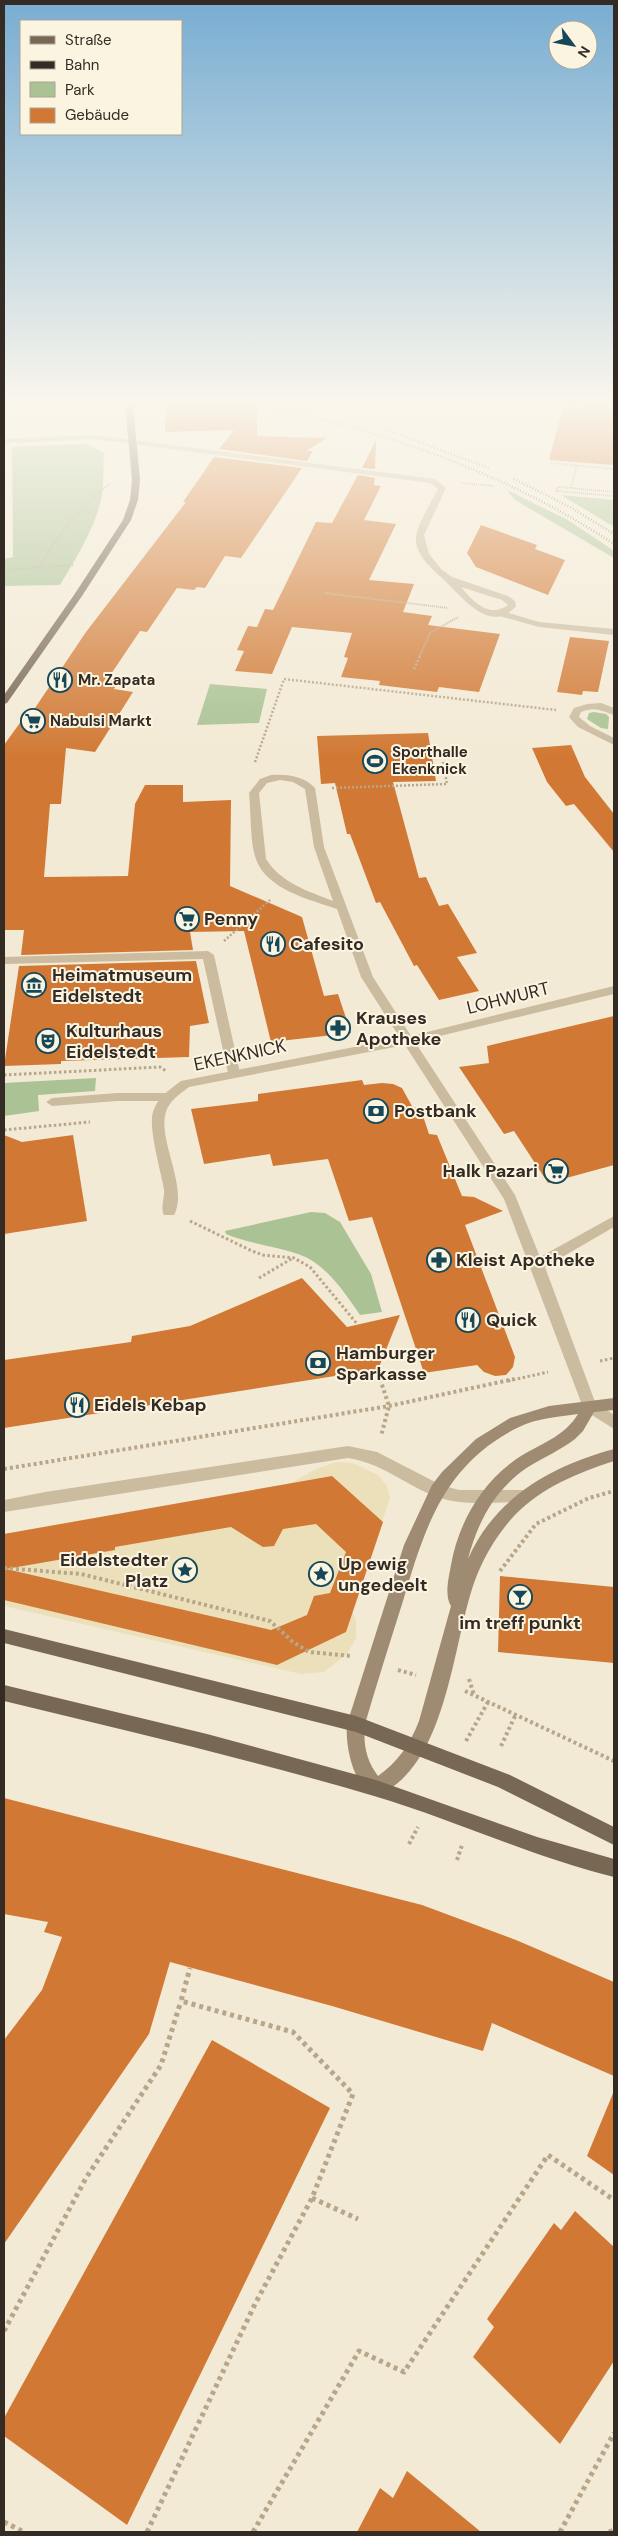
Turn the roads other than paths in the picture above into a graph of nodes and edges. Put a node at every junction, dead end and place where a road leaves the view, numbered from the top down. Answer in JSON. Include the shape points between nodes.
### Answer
{"nodes":[{"id":1,"x":126,"y":521,"type":"edge"},
{"id":2,"x":428,"y":521,"type":"edge"},
{"id":3,"x":448,"y":579,"type":"junction"},
{"id":4,"x":499,"y":613,"type":"junction"},
{"id":5,"x":614,"y":632,"type":"edge"},
{"id":6,"x":4,"y":701,"type":"edge"},
{"id":7,"x":614,"y":712,"type":"edge"},
{"id":8,"x":614,"y":742,"type":"edge"},
{"id":9,"x":340,"y":907,"type":"junction"},
{"id":10,"x":4,"y":960,"type":"edge"},
{"id":11,"x":614,"y":990,"type":"edge"},
{"id":12,"x":409,"y":1040,"type":"junction"},
{"id":13,"x":234,"y":1073,"type":"junction"},
{"id":14,"x":168,"y":1098,"type":"junction"},
{"id":15,"x":52,"y":1102,"type":"dead end"},
{"id":16,"x":169,"y":1212,"type":"dead end"},
{"id":17,"x":614,"y":1221,"type":"edge"},
{"id":18,"x":537,"y":1265,"type":"junction"},
{"id":19,"x":614,"y":1404,"type":"edge"},
{"id":20,"x":588,"y":1406,"type":"junction"},
{"id":21,"x":614,"y":1423,"type":"edge"},
{"id":22,"x":614,"y":1455,"type":"edge"},
{"id":23,"x":437,"y":1490,"type":"junction"},
{"id":24,"x":523,"y":1496,"type":"junction"},
{"id":25,"x":484,"y":1498,"type":"junction"},
{"id":26,"x":4,"y":1506,"type":"edge"},
{"id":27,"x":456,"y":1616,"type":"junction"},
{"id":28,"x":4,"y":1636,"type":"edge"},
{"id":29,"x":4,"y":1693,"type":"edge"},
{"id":30,"x":356,"y":1724,"type":"junction"},
{"id":31,"x":418,"y":1747,"type":"junction"},
{"id":32,"x":376,"y":1788,"type":"junction"},
{"id":33,"x":614,"y":1836,"type":"edge"},
{"id":34,"x":614,"y":1868,"type":"edge"}],
"edges":[{"from":1,"to":6,"type":"main road"},
{"from":2,"to":3,"type":"street","via":[[419,542],[424,555]]},
{"from":3,"to":4,"type":"street","via":[[476,608]]},
{"from":3,"to":4,"type":"street","via":[[510,600],[512,606]]},
{"from":4,"to":5,"type":"street","via":[[525,622]]},
{"from":7,"to":8,"type":"street","via":[[585,706],[574,713],[576,721]]},
{"from":9,"to":9,"type":"street","via":[[319,847],[310,788],[299,780],[267,780],[254,793],[261,859],[269,873]]},
{"from":9,"to":12,"type":"street","via":[[367,977]]},
{"from":10,"to":13,"type":"street","via":[[208,954]]},
{"from":11,"to":12,"type":"street","name":"LOHWURT"},
{"from":12,"to":13,"type":"street","name":"EKENKNICK"},
{"from":12,"to":18,"type":"street","via":[[510,1198]]},
{"from":13,"to":14,"type":"street","name":"EKENKNICK","via":[[185,1084]]},
{"from":14,"to":15,"type":"street","via":[[117,1097]]},
{"from":14,"to":16,"type":"street","via":[[160,1113],[159,1127],[171,1192]]},
{"from":17,"to":18,"type":"street"},
{"from":18,"to":20,"type":"street"},
{"from":19,"to":20,"type":"main road"},
{"from":20,"to":21,"type":"street"},
{"from":20,"to":23,"type":"main road","via":[[515,1422],[468,1454]]},
{"from":20,"to":25,"type":"main road","via":[[571,1436],[521,1463]]},
{"from":22,"to":24,"type":"main road","via":[[580,1464]]},
{"from":23,"to":25,"type":"street"},
{"from":23,"to":26,"type":"street","via":[[372,1456],[348,1452]]},
{"from":23,"to":30,"type":"main road","via":[[412,1545]]},
{"from":24,"to":25,"type":"street"},
{"from":24,"to":27,"type":"main road","via":[[503,1517],[481,1550]]},
{"from":25,"to":27,"type":"main road","via":[[460,1564]]},
{"from":27,"to":31,"type":"main road","via":[[440,1682]]},
{"from":28,"to":30,"type":"main road"},
{"from":29,"to":32,"type":"main road","via":[[207,1742]]},
{"from":30,"to":31,"type":"main road"},
{"from":30,"to":32,"type":"main road","via":[[357,1754],[364,1772]]},
{"from":31,"to":32,"type":"main road","via":[[400,1770]]},
{"from":31,"to":33,"type":"main road","via":[[520,1788]]},
{"from":32,"to":34,"type":"main road","via":[[537,1846]]}]}
